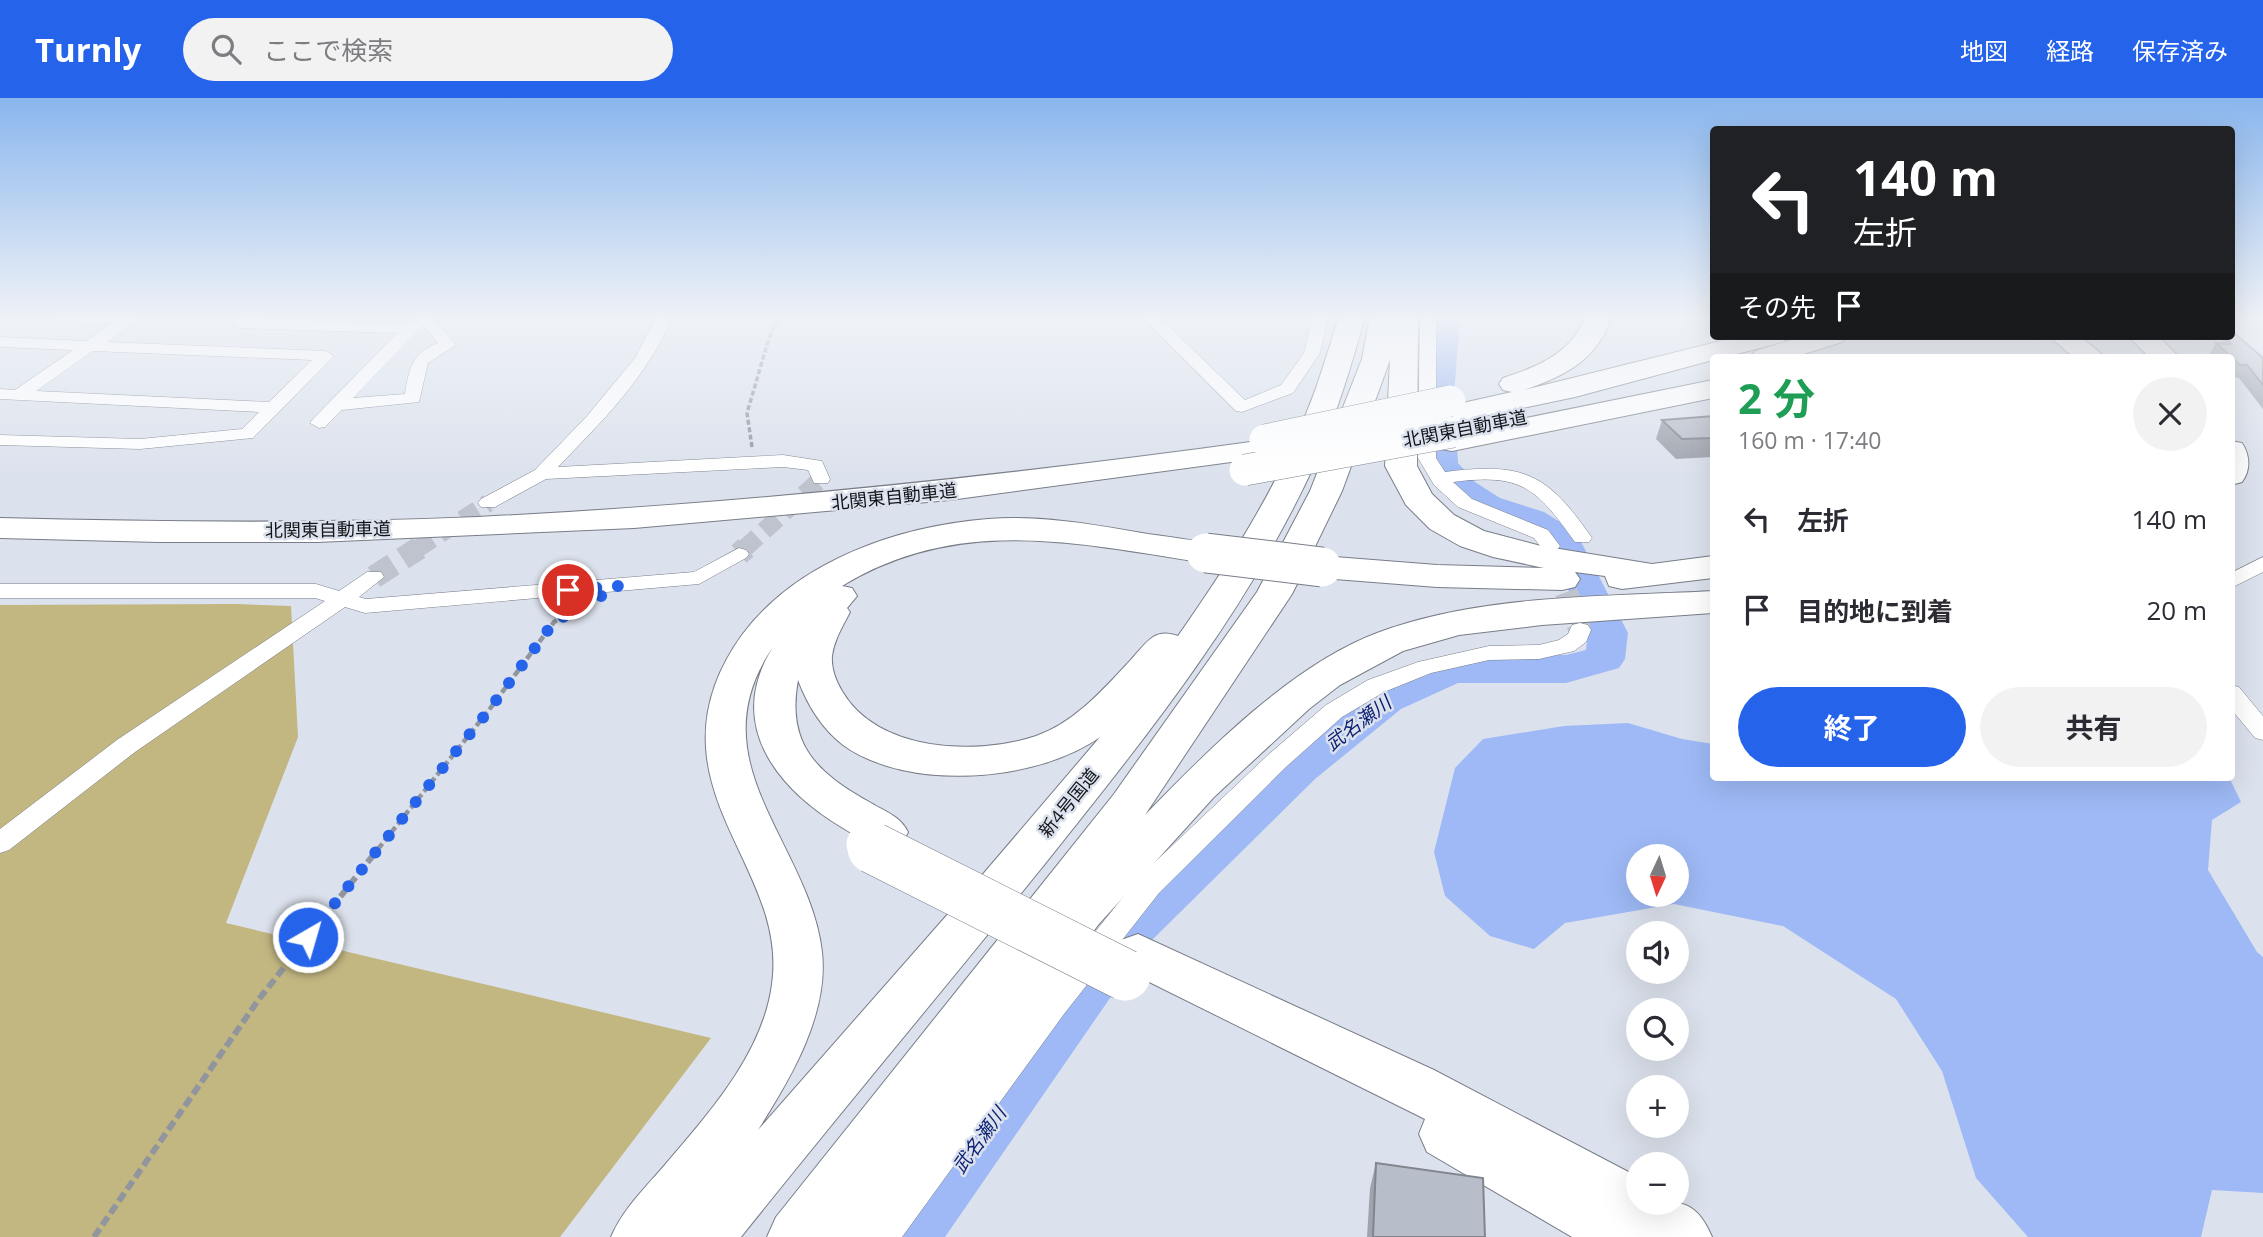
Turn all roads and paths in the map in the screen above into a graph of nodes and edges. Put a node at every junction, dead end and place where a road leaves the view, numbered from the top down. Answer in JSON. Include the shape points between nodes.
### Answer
{"nodes":[{"id":1,"x":50,"y":370,"type":"edge"},
{"id":2,"x":312,"y":370,"type":"edge"},
{"id":3,"x":371,"y":370,"type":"edge"},
{"id":4,"x":418,"y":370,"type":"edge"},
{"id":5,"x":634,"y":370,"type":"edge"},
{"id":6,"x":760,"y":370,"type":"edge"},
{"id":7,"x":1204,"y":370,"type":"edge"},
{"id":8,"x":1300,"y":370,"type":"edge"},
{"id":9,"x":1336,"y":370,"type":"edge"},
{"id":10,"x":1372,"y":370,"type":"edge"},
{"id":11,"x":1404,"y":370,"type":"edge"},
{"id":12,"x":1428,"y":370,"type":"edge"},
{"id":13,"x":1549,"y":370,"type":"edge"},
{"id":14,"x":1643,"y":370,"type":"edge"},
{"id":15,"x":1710,"y":372,"type":"edge"},
{"id":16,"x":1710,"y":389,"type":"edge"},
{"id":17,"x":9,"y":395,"type":"edge"},
{"id":18,"x":337,"y":405,"type":"junction"},
{"id":19,"x":274,"y":408,"type":"junction"},
{"id":20,"x":1454,"y":422,"type":"junction"},
{"id":21,"x":319,"y":424,"type":"dead end"},
{"id":22,"x":0,"y":440,"type":"edge"},
{"id":23,"x":1256,"y":459,"type":"junction"},
{"id":24,"x":754,"y":462,"type":"junction"},
{"id":25,"x":542,"y":474,"type":"junction"},
{"id":26,"x":1440,"y":478,"type":"junction"},
{"id":27,"x":821,"y":479,"type":"dead end"},
{"id":28,"x":488,"y":503,"type":"tunnel mouth"},
{"id":29,"x":0,"y":528,"type":"edge"},
{"id":30,"x":1582,"y":538,"type":"dead end"},
{"id":31,"x":1550,"y":546,"type":"tunnel mouth"},
{"id":32,"x":0,"y":549,"type":"edge"},
{"id":33,"x":739,"y":554,"type":"tunnel mouth"},
{"id":34,"x":1202,"y":559,"type":"junction"},
{"id":35,"x":2263,"y":563,"type":"edge"},
{"id":36,"x":1710,"y":567,"type":"edge"},
{"id":37,"x":1318,"y":573,"type":"junction"},
{"id":38,"x":1646,"y":573,"type":"junction"},
{"id":39,"x":374,"y":577,"type":"tunnel mouth"},
{"id":40,"x":2235,"y":580,"type":"edge"},
{"id":41,"x":619,"y":586,"type":"junction"},
{"id":42,"x":0,"y":591,"type":"edge"},
{"id":43,"x":847,"y":591,"type":"junction"},
{"id":44,"x":342,"y":597,"type":"junction"},
{"id":45,"x":1697,"y":603,"type":"edge"},
{"id":46,"x":1215,"y":611,"type":"junction"},
{"id":47,"x":778,"y":615,"type":"junction"},
{"id":48,"x":1580,"y":629,"type":"dead end"},
{"id":49,"x":2235,"y":698,"type":"edge"},
{"id":50,"x":2263,"y":732,"type":"edge"},
{"id":51,"x":876,"y":838,"type":"junction"},
{"id":52,"x":0,"y":843,"type":"edge"},
{"id":53,"x":1132,"y":965,"type":"junction"},
{"id":54,"x":94,"y":1237,"type":"edge"},
{"id":55,"x":640,"y":1237,"type":"edge"},
{"id":56,"x":704,"y":1237,"type":"edge"},
{"id":57,"x":796,"y":1237,"type":"edge"},
{"id":58,"x":838,"y":1237,"type":"edge"},
{"id":59,"x":881,"y":1237,"type":"edge"},
{"id":60,"x":1623,"y":1237,"type":"edge"},
{"id":61,"x":1683,"y":1237,"type":"edge"}],
"edges":[{"from":1,"to":17,"type":"street"},
{"from":2,"to":19,"type":"street"},
{"from":3,"to":18,"type":"street"},
{"from":4,"to":18,"type":"street","via":[[413,398]]},
{"from":5,"to":25,"type":"street"},
{"from":6,"to":24,"type":"path","via":[[747,413]]},
{"from":7,"to":8,"type":"street","via":[[1242,407],[1287,389]]},
{"from":9,"to":46,"type":"highway","name":"新4号国道","via":[[1323,411],[1258,544]]},
{"from":10,"to":57,"type":"highway","via":[[1336,466],[1274,594],[1129,804]]},
{"from":11,"to":38,"type":"highway","via":[[1401,466],[1423,505],[1453,528],[1500,548]]},
{"from":12,"to":26,"type":"street","via":[[1427,458]]},
{"from":13,"to":20,"type":"highway","via":[[1498,389]]},
{"from":14,"to":20,"type":"highway","name":"北関東自動車道"},
{"from":15,"to":20,"type":"highway","name":"北関東自動車道","via":[[1578,405]]},
{"from":16,"to":20,"type":"highway"},
{"from":17,"to":19,"type":"street"},
{"from":18,"to":21,"type":"street"},
{"from":19,"to":22,"type":"street","via":[[247,434],[140,444]]},
{"from":20,"to":23,"type":"highway"},
{"from":23,"to":29,"type":"highway","name":"北関東自動車道","via":[[797,506],[481,526],[193,532]]},
{"from":23,"to":32,"type":"highway","name":"北関東自動車道","via":[[1212,475],[927,512],[686,534],[344,550]]},
{"from":24,"to":25,"type":"street"},
{"from":24,"to":27,"type":"street","via":[[815,465]]},
{"from":25,"to":28,"type":"street"},
{"from":26,"to":30,"type":"street","via":[[1506,472],[1534,482]]},
{"from":26,"to":31,"type":"street","via":[[1465,503],[1541,534]]},
{"from":33,"to":41,"type":"street","via":[[699,578]]},
{"from":34,"to":37,"type":"highway"},
{"from":34,"to":43,"type":"highway","via":[[1047,543],[985,543],[914,558]]},
{"from":34,"to":47,"type":"highway","via":[[1053,531],[966,531],[910,543],[863,560],[815,585]]},
{"from":35,"to":40,"type":"street"},
{"from":36,"to":38,"type":"highway"},
{"from":37,"to":38,"type":"highway","via":[[1608,580]]},
{"from":37,"to":45,"type":"highway","via":[[1542,592],[1627,592]]},
{"from":39,"to":44,"type":"street"},
{"from":41,"to":44,"type":"street","via":[[365,606]]},
{"from":41,"to":54,"type":"path","via":[[554,622],[259,999]]},
{"from":42,"to":44,"type":"street","via":[[316,591]]},
{"from":43,"to":46,"type":"highway","via":[[816,643],[813,662],[822,695],[833,713],[858,734],[893,751],[956,761],[1020,754],[1074,734],[1100,715],[1174,637]]},
{"from":43,"to":51,"type":"highway","via":[[820,609],[791,645],[775,685],[773,705],[782,748],[804,776]]},
{"from":44,"to":52,"type":"street","via":[[126,746]]},
{"from":45,"to":58,"type":"highway","via":[[1496,618],[1422,631],[1326,676],[1199,786],[1081,912]]},
{"from":46,"to":56,"type":"highway","name":"新4号国道","via":[[1071,802]]},
{"from":47,"to":51,"type":"highway","via":[[751,700],[757,748],[767,769],[825,822]]},
{"from":47,"to":55,"type":"highway","via":[[747,655],[738,675],[727,710],[726,742],[740,805],[786,898],[799,957],[797,986],[771,1059],[746,1100]]},
{"from":48,"to":59,"type":"street","via":[[1578,637],[1566,646],[1539,652],[1489,653],[1426,667],[1376,686],[1334,711],[1149,885]]},
{"from":49,"to":50,"type":"street"},
{"from":51,"to":53,"type":"highway","bridge":true},
{"from":53,"to":60,"type":"highway","via":[[1472,1147]]},
{"from":53,"to":61,"type":"highway","via":[[1447,1104],[1625,1199]]}]}
